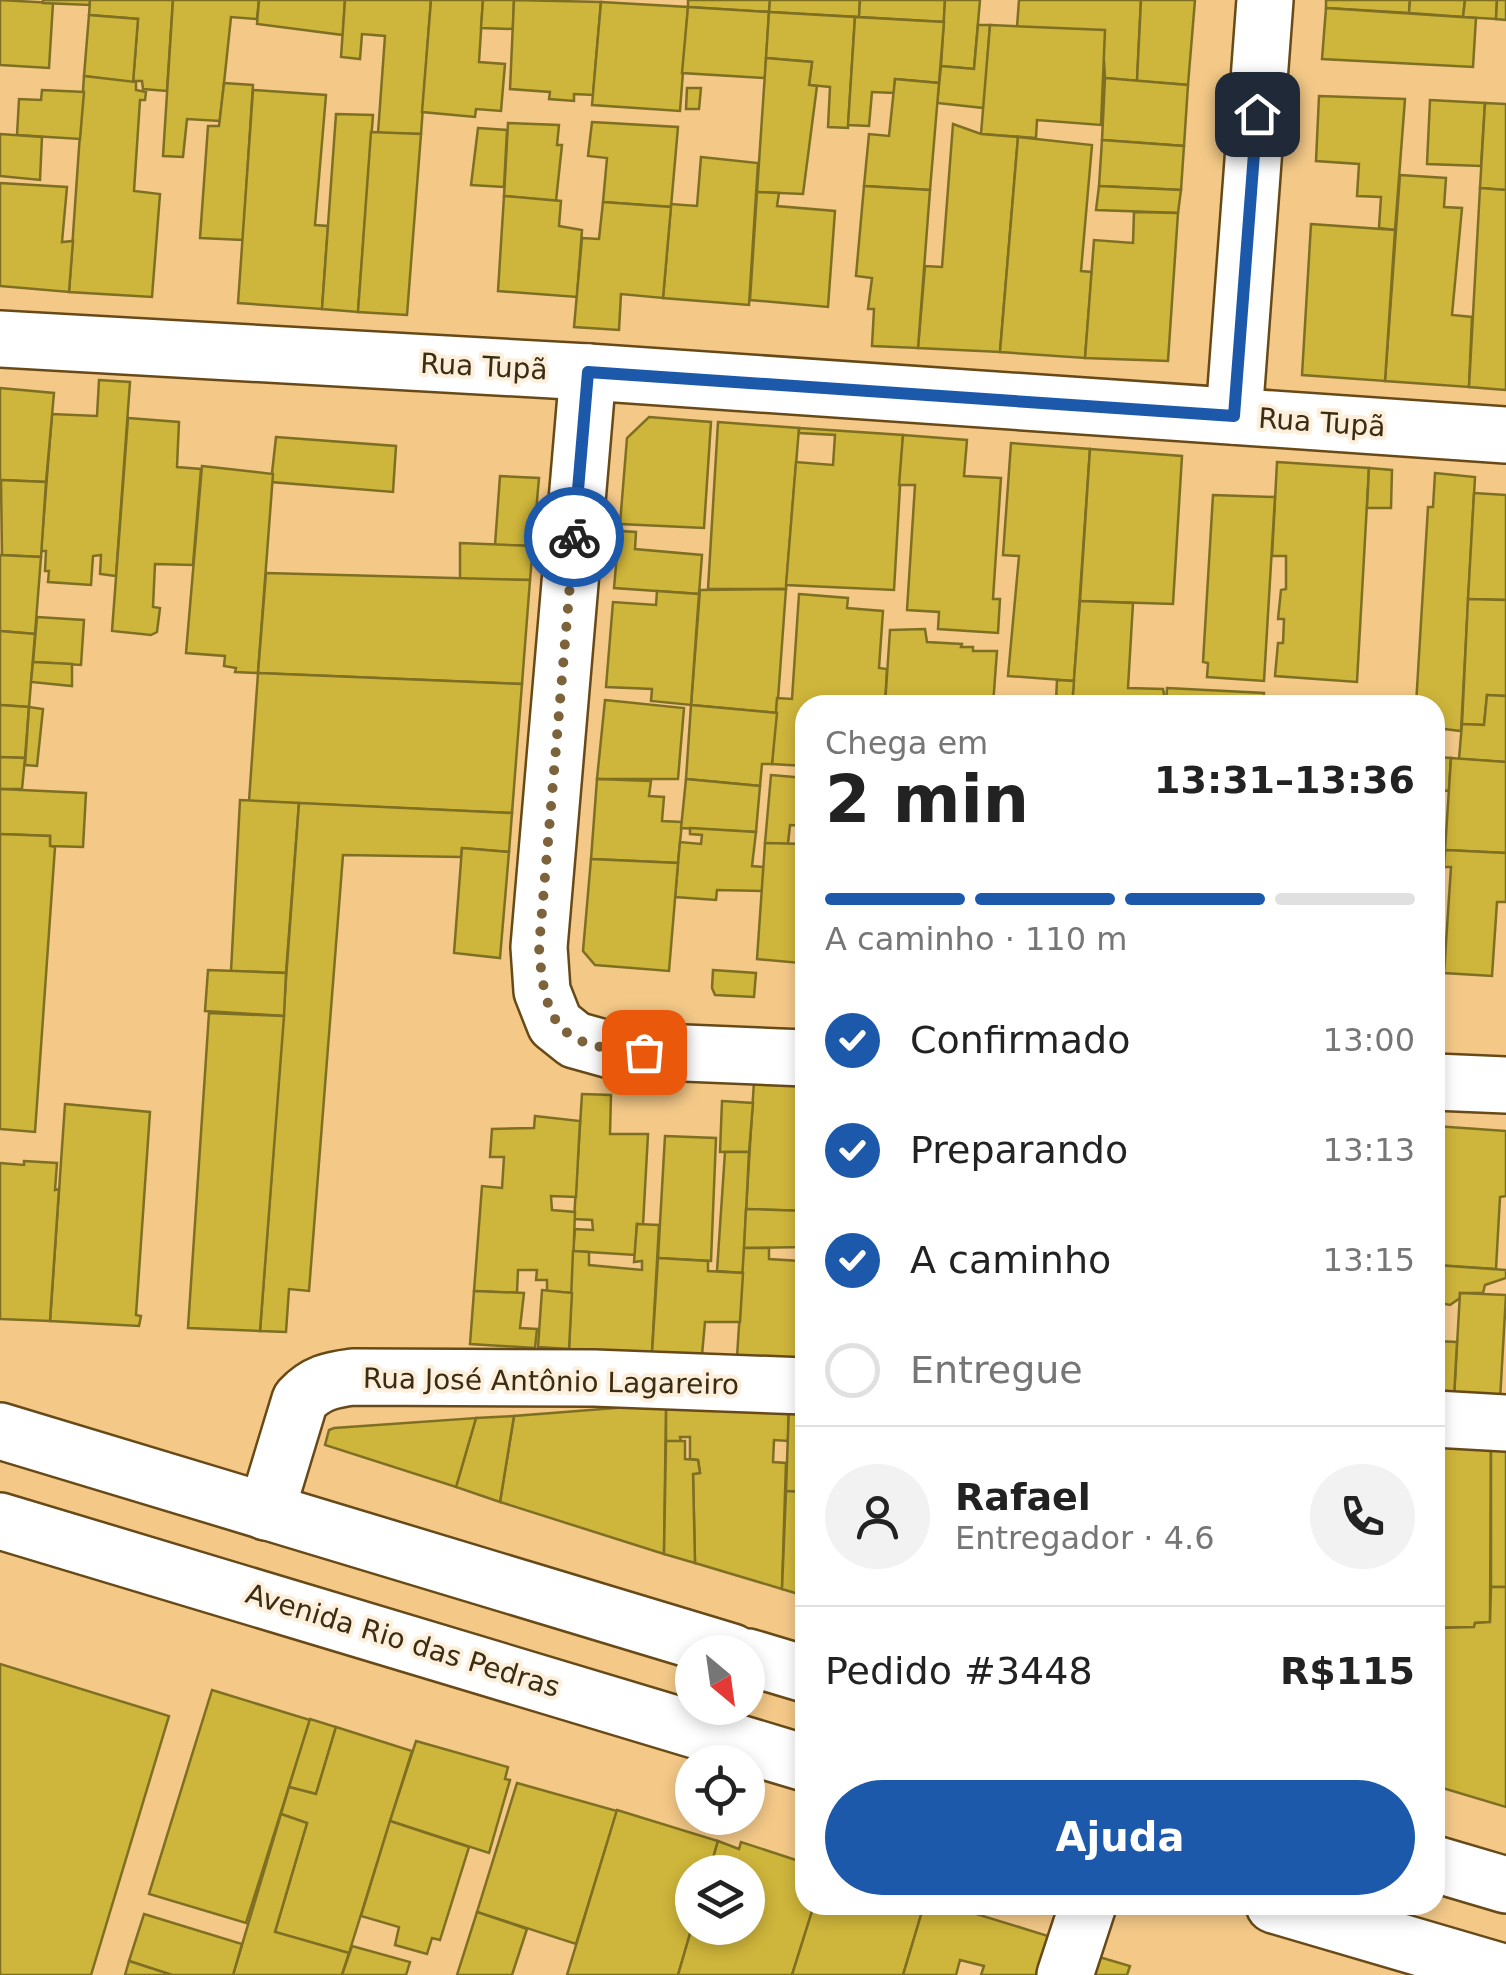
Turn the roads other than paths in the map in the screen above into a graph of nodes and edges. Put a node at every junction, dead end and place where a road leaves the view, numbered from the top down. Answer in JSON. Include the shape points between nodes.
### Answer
{"nodes":[{"id":1,"x":1265,"y":0,"type":"edge"},
{"id":2,"x":0,"y":338,"type":"edge"},
{"id":3,"x":588,"y":372,"type":"junction"},
{"id":4,"x":1234,"y":416,"type":"junction"},
{"id":5,"x":1506,"y":436,"type":"edge"},
{"id":6,"x":795,"y":1058,"type":"edge"},
{"id":7,"x":1445,"y":1082,"type":"edge"},
{"id":8,"x":1506,"y":1085,"type":"edge"},
{"id":9,"x":795,"y":1386,"type":"edge"},
{"id":10,"x":1445,"y":1420,"type":"edge"},
{"id":11,"x":1506,"y":1423,"type":"edge"},
{"id":12,"x":0,"y":1431,"type":"edge"},
{"id":13,"x":266,"y":1512,"type":"junction"},
{"id":14,"x":0,"y":1521,"type":"edge"},
{"id":15,"x":675,"y":1635,"type":"edge"},
{"id":16,"x":765,"y":1662,"type":"edge"},
{"id":17,"x":795,"y":1671,"type":"edge"},
{"id":18,"x":795,"y":1760,"type":"edge"},
{"id":19,"x":1445,"y":1867,"type":"edge"},
{"id":20,"x":1506,"y":1885,"type":"edge"},
{"id":21,"x":1085,"y":1915,"type":"edge"},
{"id":22,"x":1308,"y":1915,"type":"edge"},
{"id":23,"x":1506,"y":1973,"type":"edge"},
{"id":24,"x":1065,"y":1975,"type":"edge"}],
"edges":[{"from":1,"to":4,"type":"street"},
{"from":2,"to":3,"type":"street","name":"Rua Tupã"},
{"from":3,"to":4,"type":"street","name":"Rua Tupã"},
{"from":3,"to":6,"type":"street","via":[[539,947],[542,991],[556,1024],[576,1040],[611,1050]]},
{"from":4,"to":5,"type":"street","name":"Rua Tupã"},
{"from":7,"to":8,"type":"street"},
{"from":9,"to":13,"type":"street","name":"Rua José Antônio Lagareiro","via":[[594,1378],[328,1381],[300,1400]]},
{"from":10,"to":11,"type":"street"},
{"from":12,"to":13,"type":"street"},
{"from":13,"to":15,"type":"street"},
{"from":14,"to":18,"type":"street","name":"Avenida Rio das Pedras"},
{"from":16,"to":17,"type":"street"},
{"from":19,"to":20,"type":"street"},
{"from":21,"to":24,"type":"street"},
{"from":22,"to":23,"type":"street"}]}
